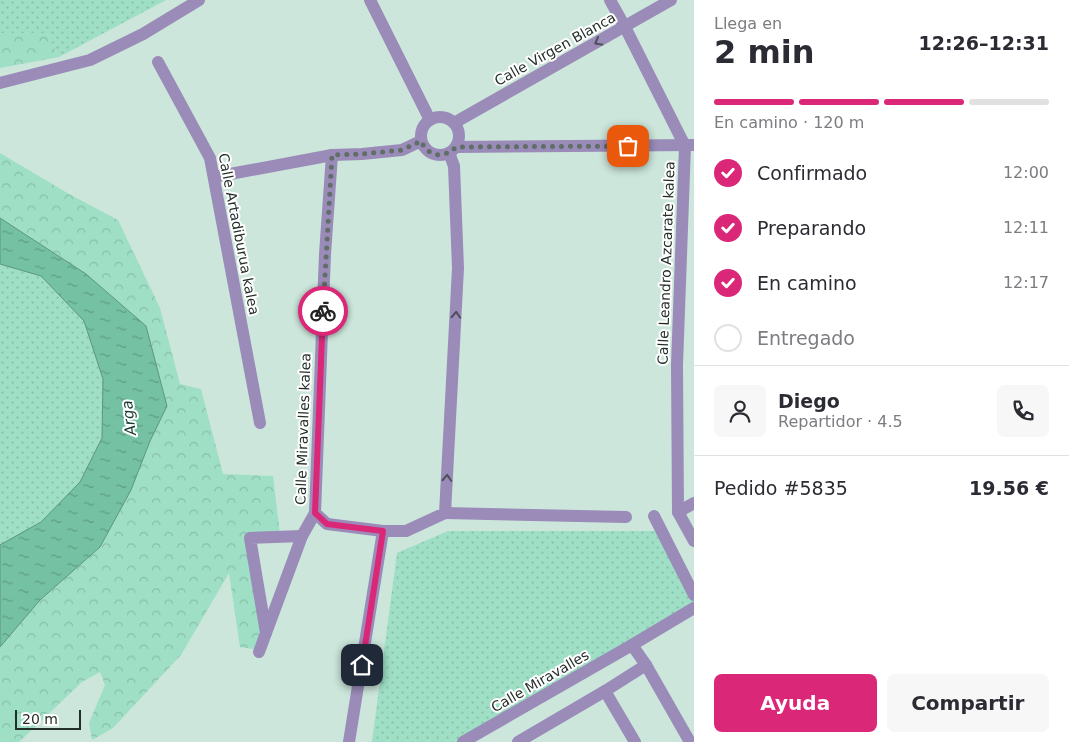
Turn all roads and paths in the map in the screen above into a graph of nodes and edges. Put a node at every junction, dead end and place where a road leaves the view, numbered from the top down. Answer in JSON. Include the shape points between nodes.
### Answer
{"nodes":[{"id":1,"x":199,"y":0,"type":"edge"},
{"id":2,"x":370,"y":0,"type":"edge"},
{"id":3,"x":610,"y":0,"type":"edge"},
{"id":4,"x":671,"y":0,"type":"edge"},
{"id":5,"x":625,"y":27,"type":"junction"},
{"id":6,"x":158,"y":62,"type":"dead end"},
{"id":7,"x":0,"y":83,"type":"edge"},
{"id":8,"x":430,"y":120,"type":"junction"},
{"id":9,"x":454,"y":123,"type":"junction"},
{"id":10,"x":421,"y":141,"type":"junction"},
{"id":11,"x":690,"y":145,"type":"edge"},
{"id":12,"x":452,"y":150,"type":"junction"},
{"id":13,"x":332,"y":155,"type":"junction"},
{"id":14,"x":214,"y":177,"type":"junction"},
{"id":15,"x":260,"y":423,"type":"dead end"},
{"id":16,"x":694,"y":503,"type":"edge"},
{"id":17,"x":678,"y":512,"type":"junction"},
{"id":18,"x":315,"y":513,"type":"junction"},
{"id":19,"x":445,"y":513,"type":"junction"},
{"id":20,"x":654,"y":516,"type":"dead end"},
{"id":21,"x":626,"y":518,"type":"dead end"},
{"id":22,"x":383,"y":531,"type":"junction"},
{"id":23,"x":302,"y":536,"type":"junction"},
{"id":24,"x":694,"y":541,"type":"edge"},
{"id":25,"x":694,"y":595,"type":"edge"},
{"id":26,"x":694,"y":608,"type":"edge"},
{"id":27,"x":266,"y":634,"type":"junction"},
{"id":28,"x":632,"y":645,"type":"junction"},
{"id":29,"x":260,"y":652,"type":"dead end"},
{"id":30,"x":646,"y":665,"type":"junction"},
{"id":31,"x":605,"y":690,"type":"junction"},
{"id":32,"x":349,"y":742,"type":"edge"},
{"id":33,"x":463,"y":742,"type":"edge"},
{"id":34,"x":518,"y":742,"type":"edge"},
{"id":35,"x":635,"y":742,"type":"edge"},
{"id":36,"x":690,"y":742,"type":"edge"}],
"edges":[{"from":1,"to":7,"type":"street","via":[[143,34],[90,60]]},
{"from":2,"to":8,"type":"street"},
{"from":3,"to":5,"type":"street","name":"Calle Leandro Azcarate kalea"},
{"from":4,"to":5,"type":"street","name":"Calle Virgen Blanca"},
{"from":5,"to":9,"type":"street","name":"Calle Virgen Blanca","one_way":true},
{"from":5,"to":11,"type":"street","name":"Calle Leandro Azcarate kalea"},
{"from":6,"to":14,"type":"street","name":"Calle Artadiburua kalea","via":[[210,158]]},
{"from":8,"to":9,"type":"street","via":[[443,117]]},
{"from":8,"to":10,"type":"street","via":[[422,129]]},
{"from":9,"to":12,"type":"street","via":[[459,135]]},
{"from":10,"to":12,"type":"street","via":[[424,147],[440,156]]},
{"from":10,"to":13,"type":"street","via":[[402,150]]},
{"from":11,"to":12,"type":"street"},
{"from":11,"to":17,"type":"street","name":"Calle Leandro Azcarate kalea","via":[[677,366]]},
{"from":19,"to":12,"type":"street","one_way":true,"via":[[458,268]]},
{"from":13,"to":14,"type":"street"},
{"from":13,"to":18,"type":"street","name":"Calle Miravalles kalea"},
{"from":14,"to":15,"type":"street","name":"Calle Artadiburua kalea"},
{"from":16,"to":17,"type":"street"},
{"from":17,"to":24,"type":"street","name":"Calle Leandro Azcarate kalea"},
{"from":18,"to":22,"type":"street","name":"Calle Miravalles kalea","via":[[327,524]]},
{"from":18,"to":23,"type":"street"},
{"from":19,"to":21,"type":"street","name":"Calle Miravalles kalea"},
{"from":19,"to":22,"type":"street","name":"Calle Miravalles kalea","via":[[406,531]]},
{"from":20,"to":25,"type":"street"},
{"from":22,"to":32,"type":"street"},
{"from":23,"to":27,"type":"street"},
{"from":23,"to":27,"type":"street","via":[[250,538]]},
{"from":26,"to":28,"type":"street","name":"Calle Miravalles"},
{"from":27,"to":29,"type":"street"},
{"from":28,"to":30,"type":"street"},
{"from":28,"to":33,"type":"street","name":"Calle Miravalles"},
{"from":30,"to":31,"type":"street"},
{"from":30,"to":36,"type":"street"},
{"from":31,"to":34,"type":"street"},
{"from":31,"to":35,"type":"street"}]}
